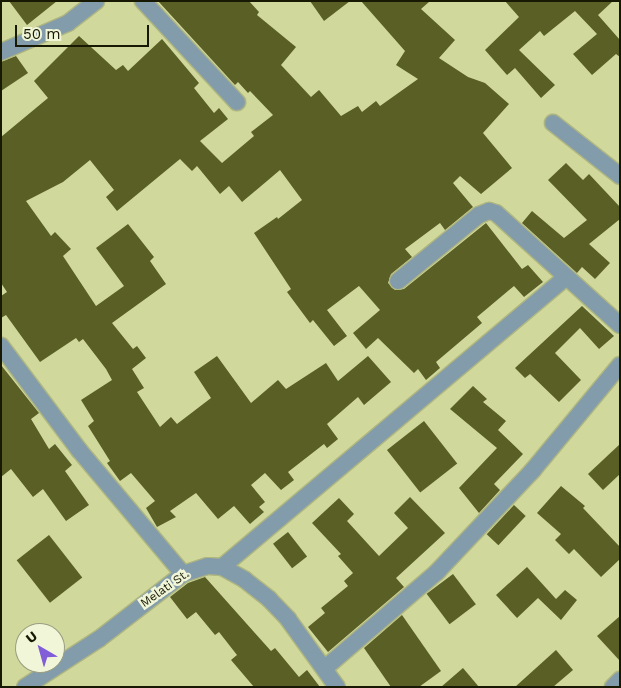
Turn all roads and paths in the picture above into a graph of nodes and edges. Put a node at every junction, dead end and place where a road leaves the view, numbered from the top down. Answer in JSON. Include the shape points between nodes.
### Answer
{"nodes":[{"id":1,"x":96,"y":1,"type":"edge"},
{"id":2,"x":143,"y":1,"type":"edge"},
{"id":3,"x":1,"y":52,"type":"edge"},
{"id":4,"x":237,"y":102,"type":"dead end"},
{"id":5,"x":553,"y":124,"type":"dead end"},
{"id":6,"x":620,"y":176,"type":"edge"},
{"id":7,"x":566,"y":277,"type":"junction"},
{"id":8,"x":398,"y":281,"type":"dead end"},
{"id":9,"x":620,"y":325,"type":"edge"},
{"id":10,"x":1,"y":346,"type":"edge"},
{"id":11,"x":620,"y":364,"type":"edge"},
{"id":12,"x":222,"y":567,"type":"junction"},
{"id":13,"x":183,"y":574,"type":"junction"},
{"id":14,"x":325,"y":668,"type":"junction"},
{"id":15,"x":620,"y":680,"type":"edge"},
{"id":16,"x":24,"y":687,"type":"edge"},
{"id":17,"x":337,"y":687,"type":"edge"},
{"id":18,"x":613,"y":687,"type":"edge"}],
"edges":[{"from":1,"to":3,"type":"street","via":[[68,23]]},
{"from":2,"to":4,"type":"street"},
{"from":5,"to":6,"type":"street"},
{"from":7,"to":8,"type":"street","via":[[496,213],[489,212],[479,215]]},
{"from":7,"to":9,"type":"street"},
{"from":7,"to":12,"type":"street"},
{"from":10,"to":13,"type":"street","via":[[79,450]]},
{"from":11,"to":14,"type":"street","via":[[533,470],[437,572]]},
{"from":12,"to":13,"type":"street","name":"Melati St.","via":[[208,566]]},
{"from":12,"to":14,"type":"street","via":[[269,599]]},
{"from":13,"to":16,"type":"street","name":"Melati St.","via":[[99,639]]},
{"from":14,"to":17,"type":"street"},
{"from":15,"to":18,"type":"street"}]}
